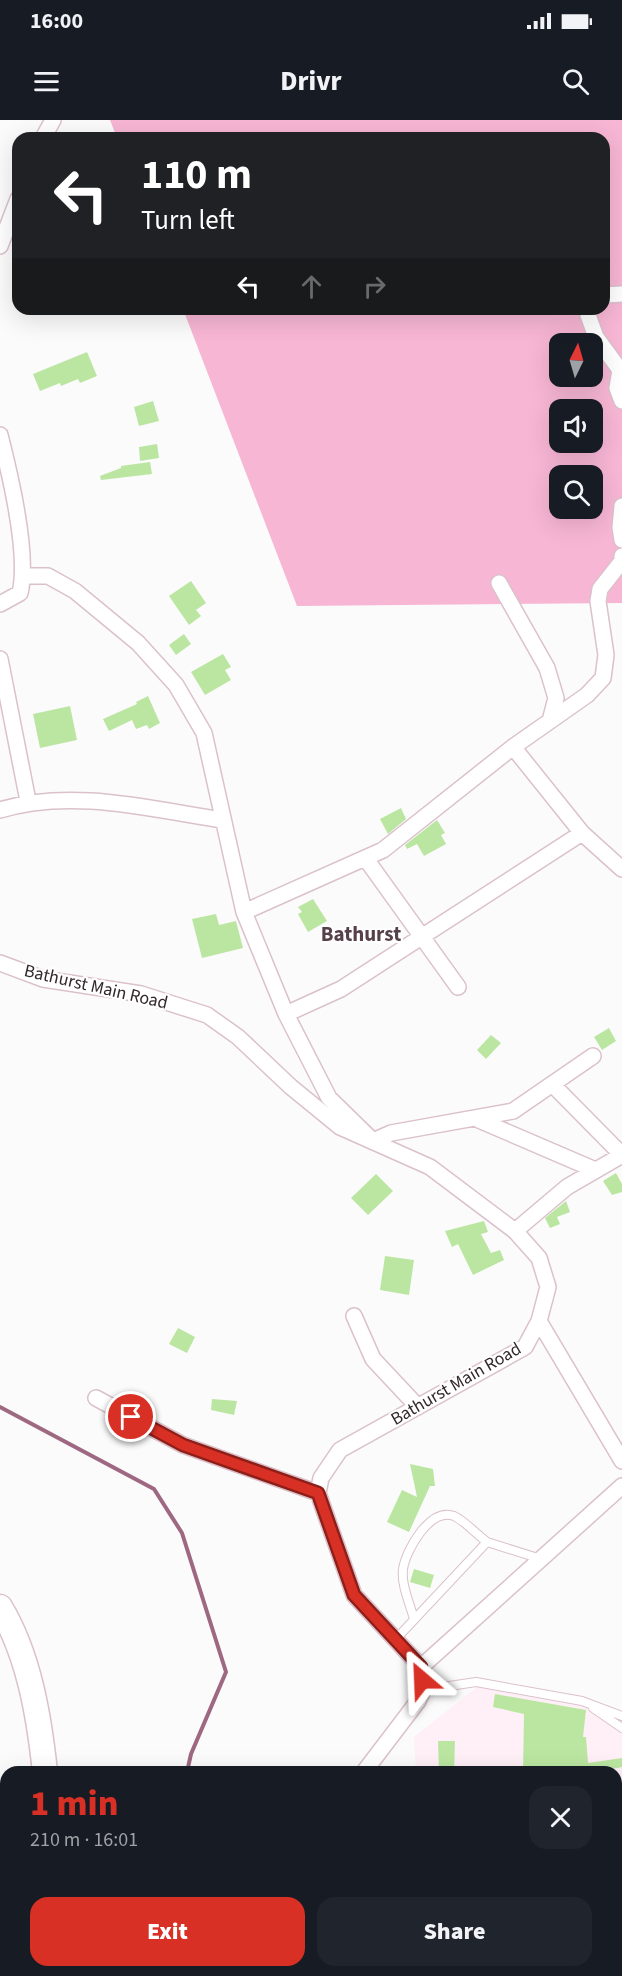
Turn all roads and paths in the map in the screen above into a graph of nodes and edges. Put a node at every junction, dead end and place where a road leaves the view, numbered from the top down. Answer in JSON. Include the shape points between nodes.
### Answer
{"nodes":[{"id":1,"x":12,"y":215,"type":"edge"},
{"id":2,"x":0,"y":246,"type":"edge"},
{"id":3,"x":588,"y":315,"type":"edge"},
{"id":4,"x":622,"y":401,"type":"edge"},
{"id":5,"x":0,"y":435,"type":"edge"},
{"id":6,"x":622,"y":506,"type":"edge"},
{"id":7,"x":622,"y":540,"type":"edge"},
{"id":8,"x":622,"y":556,"type":"edge"},
{"id":9,"x":24,"y":576,"type":"junction"},
{"id":10,"x":499,"y":583,"type":"dead end"},
{"id":11,"x":0,"y":604,"type":"edge"},
{"id":12,"x":0,"y":659,"type":"edge"},
{"id":13,"x":550,"y":721,"type":"junction"},
{"id":14,"x":513,"y":747,"type":"junction"},
{"id":15,"x":28,"y":801,"type":"junction"},
{"id":16,"x":0,"y":810,"type":"edge"},
{"id":17,"x":222,"y":820,"type":"junction"},
{"id":18,"x":582,"y":833,"type":"junction"},
{"id":19,"x":366,"y":859,"type":"junction"},
{"id":20,"x":622,"y":869,"type":"edge"},
{"id":21,"x":244,"y":912,"type":"junction"},
{"id":22,"x":422,"y":937,"type":"junction"},
{"id":23,"x":0,"y":963,"type":"edge"},
{"id":24,"x":458,"y":987,"type":"dead end"},
{"id":25,"x":286,"y":1014,"type":"junction"},
{"id":26,"x":593,"y":1056,"type":"dead end"},
{"id":27,"x":552,"y":1084,"type":"junction"},
{"id":28,"x":479,"y":1119,"type":"junction"},
{"id":29,"x":373,"y":1141,"type":"junction"},
{"id":30,"x":622,"y":1155,"type":"edge"},
{"id":31,"x":593,"y":1169,"type":"junction"},
{"id":32,"x":515,"y":1231,"type":"junction"},
{"id":33,"x":354,"y":1316,"type":"dead end"},
{"id":34,"x":539,"y":1321,"type":"junction"},
{"id":35,"x":96,"y":1398,"type":"dead end"},
{"id":36,"x":417,"y":1407,"type":"junction"},
{"id":37,"x":622,"y":1461,"type":"edge"},
{"id":38,"x":622,"y":1486,"type":"edge"},
{"id":39,"x":318,"y":1493,"type":"junction"},
{"id":40,"x":487,"y":1542,"type":"junction"},
{"id":41,"x":541,"y":1559,"type":"junction"},
{"id":42,"x":0,"y":1607,"type":"edge"},
{"id":43,"x":414,"y":1620,"type":"junction"},
{"id":44,"x":395,"y":1640,"type":"junction"},
{"id":45,"x":421,"y":1667,"type":"junction"},
{"id":46,"x":423,"y":1690,"type":"junction"},
{"id":47,"x":582,"y":1701,"type":"junction"},
{"id":48,"x":622,"y":1716,"type":"edge"},
{"id":49,"x":622,"y":1728,"type":"edge"},
{"id":50,"x":44,"y":1766,"type":"edge"},
{"id":51,"x":369,"y":1766,"type":"edge"}],
"edges":[{"from":1,"to":2,"type":"street"},
{"from":3,"to":4,"type":"street","via":[[596,337],[620,370],[617,388]]},
{"from":5,"to":9,"type":"street","via":[[11,476]]},
{"from":6,"to":7,"type":"street"},
{"from":8,"to":13,"type":"street","via":[[600,589],[598,601],[606,655],[603,678],[587,695]]},
{"from":9,"to":11,"type":"street","via":[[20,593]]},
{"from":9,"to":17,"type":"street","via":[[48,576],[75,591],[138,643],[176,686],[204,733]]},
{"from":10,"to":13,"type":"street","via":[[547,668],[556,698]]},
{"from":12,"to":15,"type":"street"},
{"from":13,"to":14,"type":"street"},
{"from":14,"to":18,"type":"street"},
{"from":14,"to":19,"type":"street","via":[[383,850]]},
{"from":15,"to":16,"type":"street"},
{"from":15,"to":17,"type":"street","via":[[99,802]]},
{"from":17,"to":21,"type":"street"},
{"from":18,"to":20,"type":"street"},
{"from":18,"to":22,"type":"street"},
{"from":19,"to":21,"type":"street"},
{"from":19,"to":22,"type":"street"},
{"from":21,"to":25,"type":"street"},
{"from":22,"to":24,"type":"street"},
{"from":22,"to":25,"type":"street","via":[[342,989]]},
{"from":23,"to":29,"type":"street","name":"Bathurst Main Road","via":[[43,978],[141,994],[207,1015],[238,1037],[340,1127]]},
{"from":25,"to":29,"type":"street","via":[[329,1098]]},
{"from":26,"to":27,"type":"street"},
{"from":27,"to":28,"type":"street","via":[[513,1112]]},
{"from":27,"to":30,"type":"street"},
{"from":28,"to":29,"type":"street","via":[[391,1133]]},
{"from":28,"to":31,"type":"street"},
{"from":29,"to":32,"type":"street","name":"Bathurst Main Road","via":[[430,1167]]},
{"from":30,"to":31,"type":"street"},
{"from":31,"to":32,"type":"street"},
{"from":32,"to":34,"type":"street","name":"Bathurst Main Road","via":[[539,1258],[548,1287]]},
{"from":33,"to":36,"type":"street","via":[[373,1359]]},
{"from":34,"to":36,"type":"street","name":"Bathurst Main Road","via":[[525,1347]]},
{"from":34,"to":37,"type":"street"},
{"from":35,"to":39,"type":"street","via":[[183,1445]]},
{"from":36,"to":39,"type":"street","name":"Bathurst Main Road","via":[[340,1450],[321,1478]]},
{"from":38,"to":41,"type":"street"},
{"from":39,"to":44,"type":"street","via":[[354,1595]]},
{"from":40,"to":41,"type":"lane"},
{"from":40,"to":43,"type":"lane"},
{"from":40,"to":43,"type":"lane","via":[[453,1516],[439,1516],[429,1522],[407,1556],[403,1570]]},
{"from":41,"to":45,"type":"street"},
{"from":42,"to":50,"type":"main road","via":[[15,1632],[40,1726]]},
{"from":43,"to":44,"type":"lane"},
{"from":44,"to":45,"type":"street"},
{"from":45,"to":46,"type":"street"},
{"from":46,"to":47,"type":"lane","via":[[476,1682]]},
{"from":46,"to":51,"type":"street"},
{"from":47,"to":48,"type":"lane"},
{"from":47,"to":49,"type":"lane"}]}
